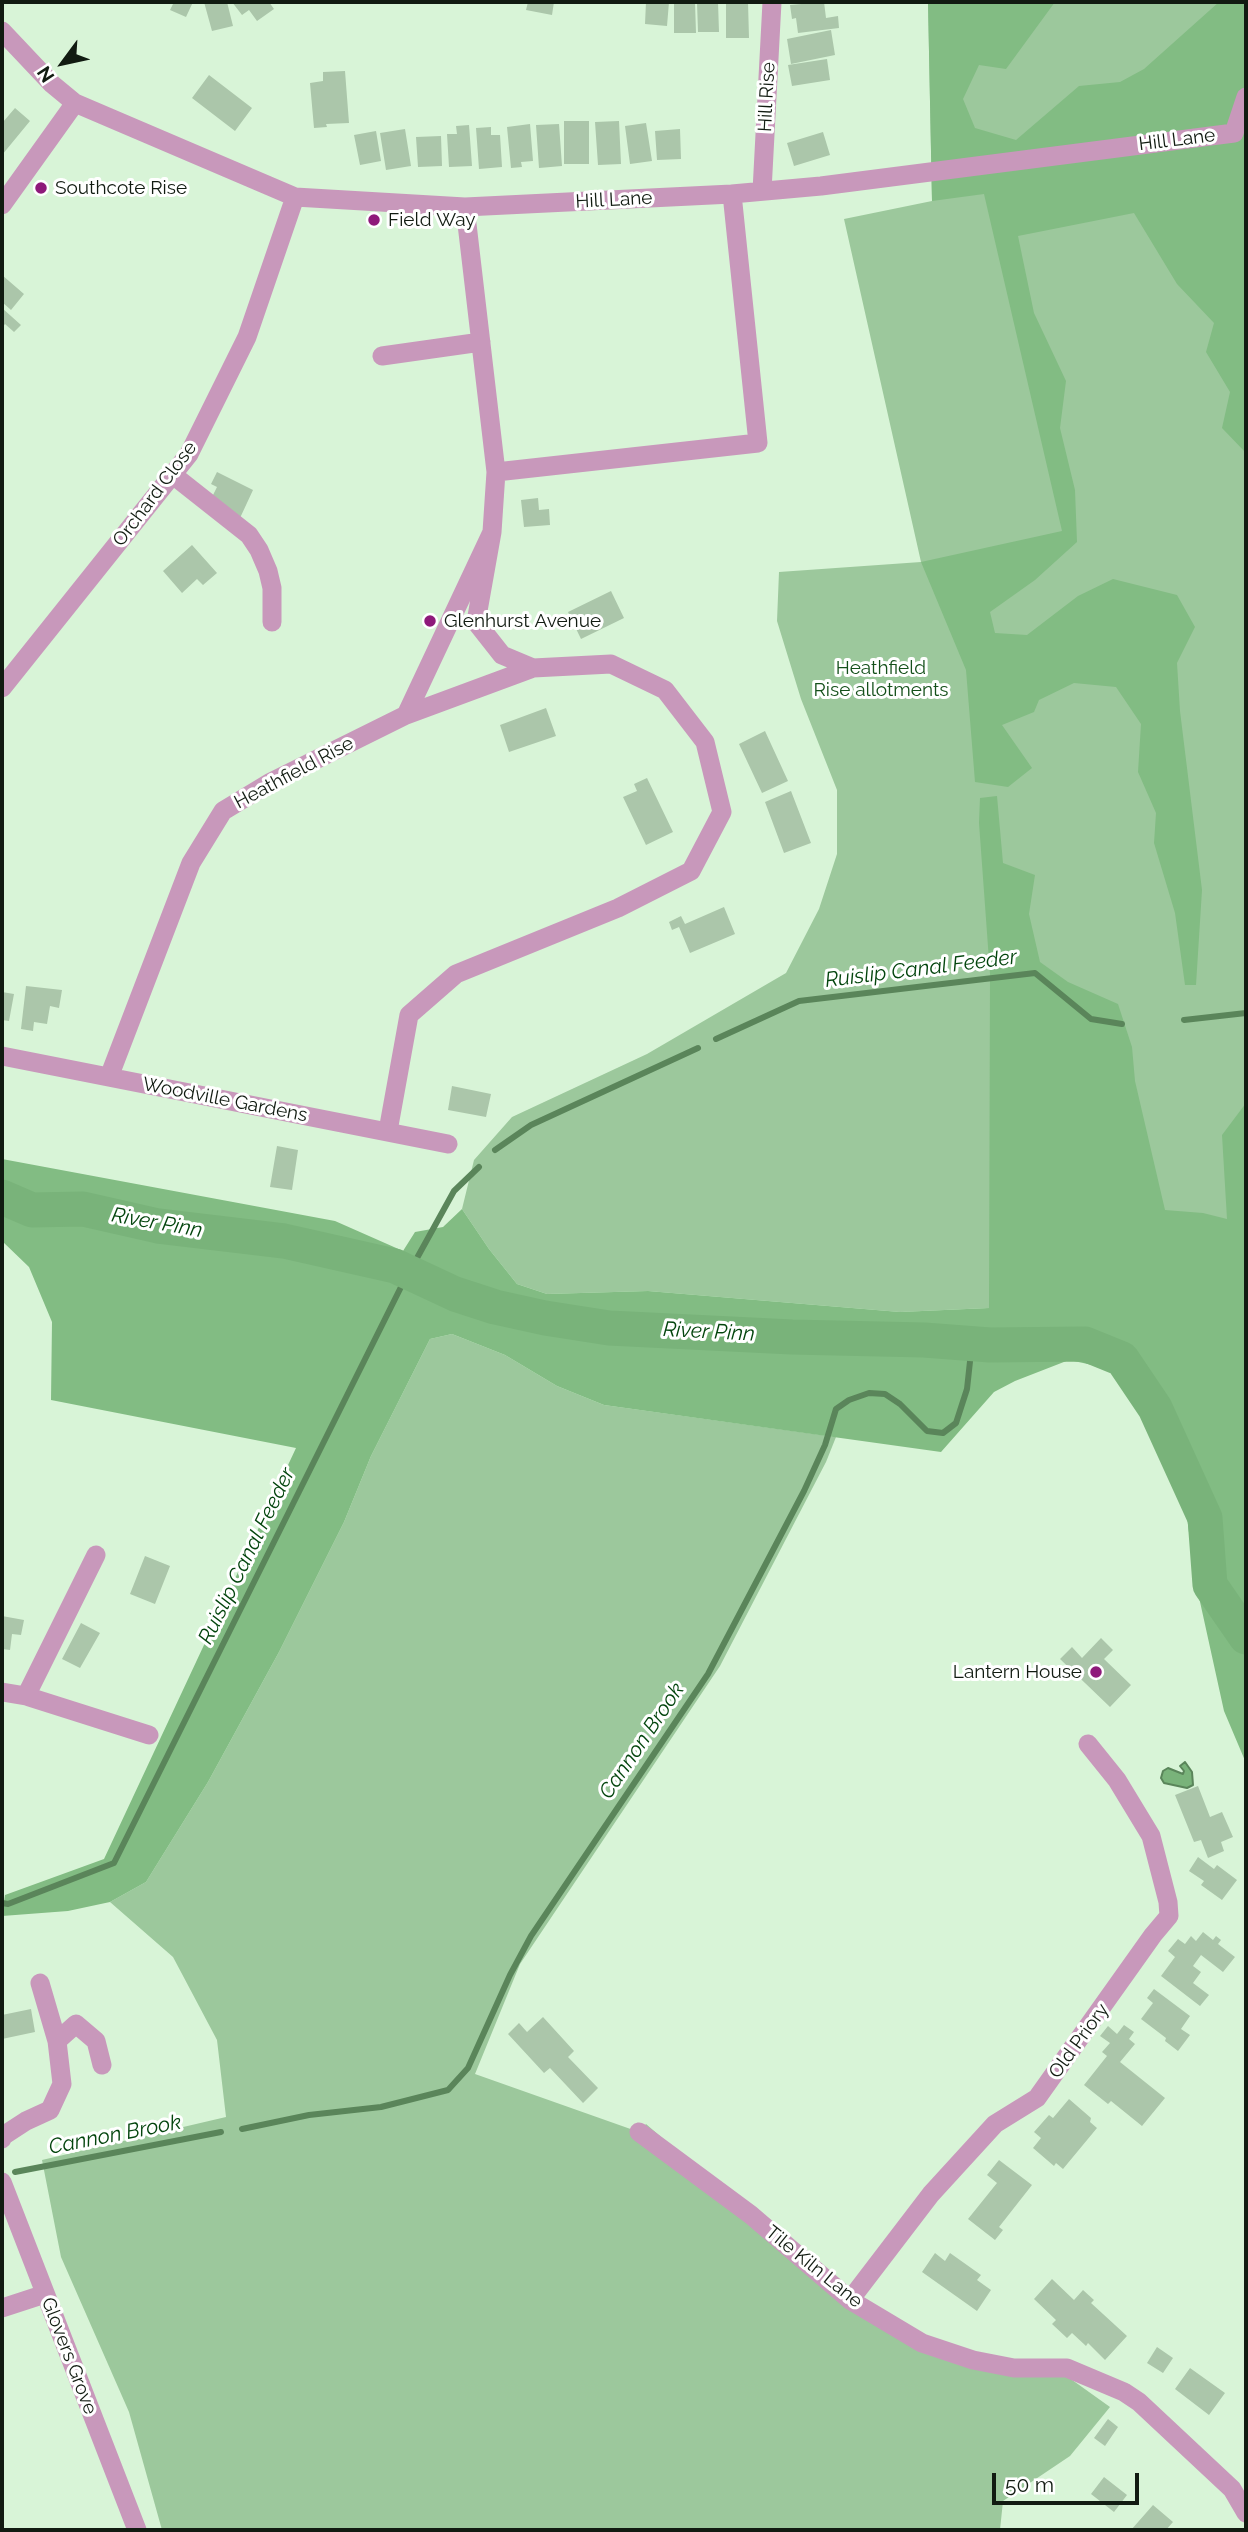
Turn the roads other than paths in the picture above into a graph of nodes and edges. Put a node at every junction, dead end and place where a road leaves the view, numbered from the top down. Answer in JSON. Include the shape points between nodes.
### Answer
{"nodes":[{"id":1,"x":772,"y":2,"type":"edge"},
{"id":2,"x":2,"y":31,"type":"edge"},
{"id":3,"x":1246,"y":97,"type":"edge"},
{"id":4,"x":75,"y":103,"type":"junction"},
{"id":5,"x":1241,"y":131,"type":"edge"},
{"id":6,"x":762,"y":191,"type":"junction"},
{"id":7,"x":732,"y":194,"type":"junction"},
{"id":8,"x":295,"y":197,"type":"junction"},
{"id":9,"x":2,"y":205,"type":"edge"},
{"id":10,"x":466,"y":207,"type":"junction"},
{"id":11,"x":481,"y":342,"type":"junction"},
{"id":12,"x":382,"y":356,"type":"dead end"},
{"id":13,"x":496,"y":472,"type":"junction"},
{"id":14,"x":173,"y":475,"type":"junction"},
{"id":15,"x":492,"y":533,"type":"junction"},
{"id":16,"x":272,"y":622,"type":"dead end"},
{"id":17,"x":533,"y":668,"type":"junction"},
{"id":18,"x":2,"y":688,"type":"edge"},
{"id":19,"x":406,"y":715,"type":"junction"},
{"id":20,"x":2,"y":1056,"type":"edge"},
{"id":21,"x":109,"y":1077,"type":"junction"},
{"id":22,"x":388,"y":1131,"type":"junction"},
{"id":23,"x":448,"y":1143,"type":"dead end"},
{"id":24,"x":96,"y":1555,"type":"dead end"},
{"id":25,"x":2,"y":1692,"type":"edge"},
{"id":26,"x":26,"y":1696,"type":"junction"},
{"id":27,"x":149,"y":1734,"type":"dead end"},
{"id":28,"x":1088,"y":1744,"type":"dead end"},
{"id":29,"x":40,"y":1983,"type":"dead end"},
{"id":30,"x":57,"y":2041,"type":"junction"},
{"id":31,"x":102,"y":2065,"type":"dead end"},
{"id":32,"x":639,"y":2132,"type":"dead end"},
{"id":33,"x":2,"y":2139,"type":"edge"},
{"id":34,"x":2,"y":2182,"type":"edge"},
{"id":35,"x":45,"y":2294,"type":"junction"},
{"id":36,"x":850,"y":2300,"type":"junction"},
{"id":37,"x":2,"y":2308,"type":"edge"},
{"id":38,"x":1246,"y":2512,"type":"edge"},
{"id":39,"x":137,"y":2530,"type":"edge"}],
"edges":[{"from":1,"to":6,"type":"street","name":"Hill Rise"},
{"from":2,"to":4,"type":"street","name":"Hill Lane"},
{"from":3,"to":5,"type":"street","name":"Hill Lane"},
{"from":4,"to":8,"type":"street","name":"Hill Lane"},
{"from":4,"to":9,"type":"street"},
{"from":5,"to":6,"type":"street","name":"Hill Lane"},
{"from":6,"to":7,"type":"street","name":"Hill Lane"},
{"from":7,"to":10,"type":"street","name":"Hill Lane"},
{"from":7,"to":13,"type":"street","via":[[758,443]]},
{"from":8,"to":10,"type":"street","name":"Hill Lane"},
{"from":8,"to":14,"type":"street","name":"Orchard Close","via":[[247,337],[189,454]]},
{"from":10,"to":11,"type":"street"},
{"from":11,"to":12,"type":"street"},
{"from":11,"to":13,"type":"street"},
{"from":13,"to":15,"type":"street"},
{"from":14,"to":16,"type":"street","via":[[249,535],[268,571]]},
{"from":14,"to":18,"type":"street","name":"Orchard Close"},
{"from":15,"to":17,"type":"street","via":[[476,622],[502,655]]},
{"from":15,"to":19,"type":"street"},
{"from":17,"to":19,"type":"street"},
{"from":17,"to":22,"type":"street","via":[[611,663],[665,690],[705,741],[722,812],[691,871],[618,908],[456,974],[409,1015]]},
{"from":19,"to":21,"type":"street","name":"Heathfield Rise","via":[[223,811],[191,863]]},
{"from":20,"to":21,"type":"street","name":"Woodville Gardens"},
{"from":21,"to":22,"type":"street","name":"Woodville Gardens"},
{"from":22,"to":23,"type":"street","name":"Woodville Gardens"},
{"from":24,"to":26,"type":"street"},
{"from":25,"to":26,"type":"street"},
{"from":26,"to":27,"type":"street"},
{"from":28,"to":36,"type":"street","name":"Old Priory","via":[[1117,1780],[1151,1836],[1169,1916],[1037,2098],[995,2124],[931,2194]]},
{"from":29,"to":30,"type":"street"},
{"from":30,"to":31,"type":"street","via":[[76,2024],[96,2042]]},
{"from":30,"to":33,"type":"street","via":[[62,2084],[50,2110],[26,2120]]},
{"from":32,"to":36,"type":"street","name":"Tile Kiln Lane","via":[[751,2215]]},
{"from":34,"to":35,"type":"street","name":"Glovers Grove"},
{"from":35,"to":37,"type":"street"},
{"from":35,"to":39,"type":"street","name":"Glovers Grove"},
{"from":36,"to":38,"type":"street","name":"Tile Kiln Lane","via":[[922,2343],[1014,2368],[1067,2368],[1124,2392],[1232,2489]]}]}
